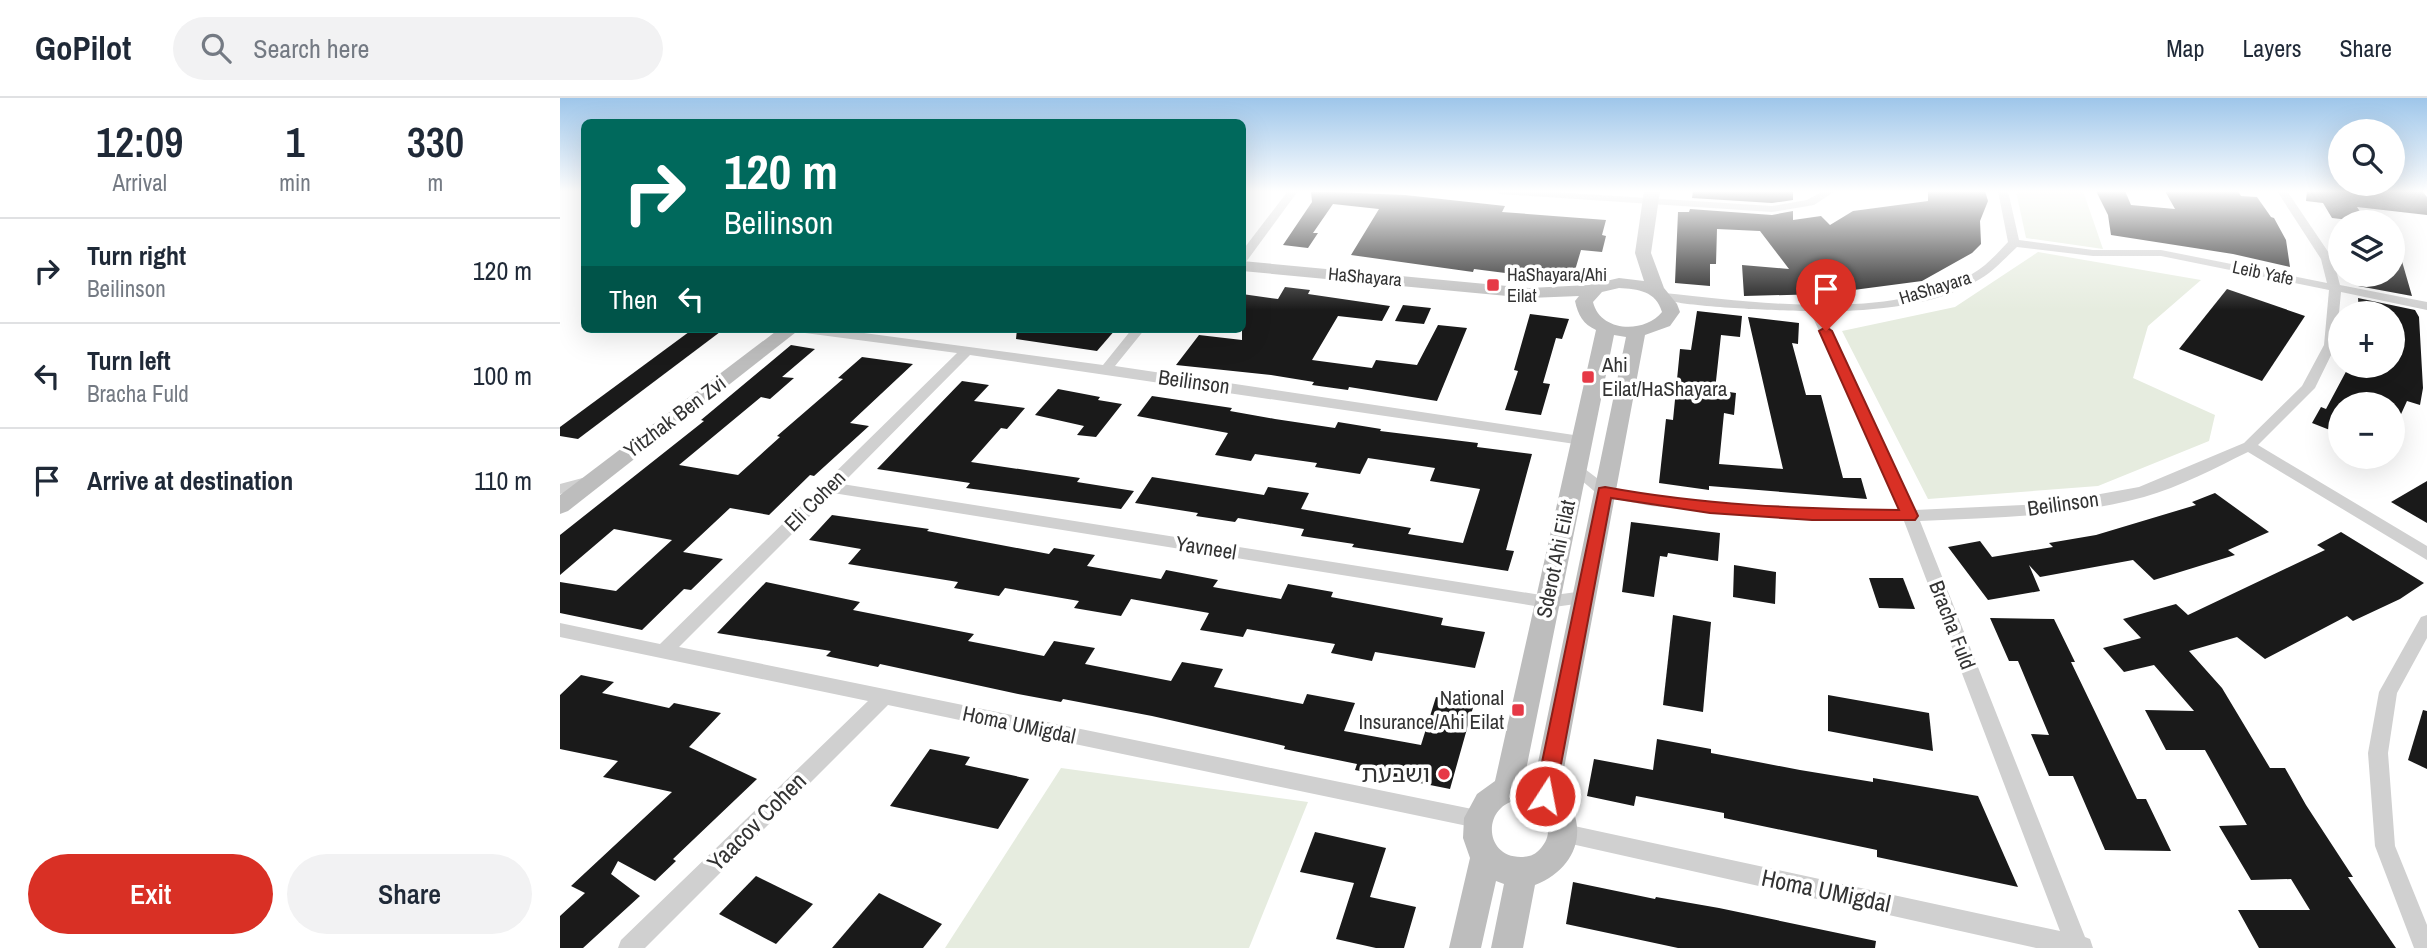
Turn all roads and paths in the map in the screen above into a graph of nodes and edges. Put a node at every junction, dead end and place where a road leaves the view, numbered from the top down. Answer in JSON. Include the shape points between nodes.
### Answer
{"nodes":[{"id":1,"x":1264,"y":231,"type":"edge"},
{"id":2,"x":1646,"y":231,"type":"edge"},
{"id":3,"x":2011,"y":231,"type":"edge"},
{"id":4,"x":2308,"y":231,"type":"edge"},
{"id":5,"x":2014,"y":243,"type":"junction"},
{"id":6,"x":1643,"y":253,"type":"junction"},
{"id":7,"x":1246,"y":255,"type":"edge"},
{"id":8,"x":1246,"y":266,"type":"edge"},
{"id":9,"x":1619,"y":283,"type":"junction"},
{"id":10,"x":2335,"y":288,"type":"junction"},
{"id":11,"x":1593,"y":290,"type":"junction"},
{"id":12,"x":1529,"y":293,"type":"junction"},
{"id":13,"x":1660,"y":294,"type":"junction"},
{"id":14,"x":2427,"y":306,"type":"edge"},
{"id":15,"x":1583,"y":308,"type":"junction"},
{"id":16,"x":1815,"y":308,"type":"junction"},
{"id":17,"x":1606,"y":328,"type":"junction"},
{"id":18,"x":1636,"y":332,"type":"junction"},
{"id":19,"x":767,"y":333,"type":"edge"},
{"id":20,"x":786,"y":333,"type":"edge"},
{"id":21,"x":834,"y":333,"type":"edge"},
{"id":22,"x":1136,"y":333,"type":"edge"},
{"id":23,"x":967,"y":351,"type":"junction"},
{"id":24,"x":1106,"y":369,"type":"junction"},
{"id":25,"x":1582,"y":440,"type":"junction"},
{"id":26,"x":2249,"y":446,"type":"junction"},
{"id":27,"x":1576,"y":470,"type":"junction"},
{"id":28,"x":829,"y":487,"type":"junction"},
{"id":29,"x":1605,"y":492,"type":"junction"},
{"id":30,"x":560,"y":494,"type":"edge"},
{"id":31,"x":1910,"y":516,"type":"junction"},
{"id":32,"x":2427,"y":554,"type":"edge"},
{"id":33,"x":1584,"y":597,"type":"junction"},
{"id":34,"x":1547,"y":602,"type":"junction"},
{"id":35,"x":2427,"y":622,"type":"edge"},
{"id":36,"x":560,"y":630,"type":"edge"},
{"id":37,"x":664,"y":651,"type":"junction"},
{"id":38,"x":884,"y":697,"type":"junction"},
{"id":39,"x":1507,"y":790,"type":"junction"},
{"id":40,"x":1545,"y":796,"type":"junction"},
{"id":41,"x":1477,"y":819,"type":"junction"},
{"id":42,"x":1565,"y":834,"type":"junction"},
{"id":43,"x":1486,"y":856,"type":"junction"},
{"id":44,"x":1521,"y":871,"type":"junction"},
{"id":45,"x":2081,"y":947,"type":"edge"},
{"id":46,"x":629,"y":948,"type":"edge"},
{"id":47,"x":1465,"y":948,"type":"edge"},
{"id":48,"x":1507,"y":948,"type":"edge"},
{"id":49,"x":2425,"y":948,"type":"edge"}],
"edges":[{"from":1,"to":7,"type":"street"},
{"from":2,"to":6,"type":"main road"},
{"from":3,"to":5,"type":"street"},
{"from":4,"to":10,"type":"street","name":"Beilinson","via":[[2327,260]]},
{"from":5,"to":10,"type":"street","name":"Leib Yafe","via":[[2093,253],[2161,253]]},
{"from":5,"to":16,"type":"street","name":"HaShayara","via":[[1994,265],[1969,281],[1914,299]]},
{"from":6,"to":9,"type":"main road"},
{"from":6,"to":13,"type":"main road"},
{"from":8,"to":12,"type":"main road","name":"HaShayara"},
{"from":9,"to":11,"type":"main road","name":"HaShayara"},
{"from":9,"to":13,"type":"main road"},
{"from":10,"to":14,"type":"street","name":"Leib Yafe"},
{"from":10,"to":26,"type":"street","name":"Beilinson","via":[[2330,345],[2308,388]]},
{"from":11,"to":12,"type":"main road","name":"HaShayara"},
{"from":11,"to":15,"type":"main road"},
{"from":12,"to":15,"type":"main road","name":"HaShayara"},
{"from":13,"to":16,"type":"street","name":"HaShayara"},
{"from":13,"to":18,"type":"main road","via":[[1671,312],[1668,319]]},
{"from":15,"to":17,"type":"main road"},
{"from":16,"to":31,"type":"street","name":"Bracha Fuld"},
{"from":17,"to":18,"type":"main road"},
{"from":17,"to":25,"type":"main road","name":"Sderot Ahi Eilat"},
{"from":18,"to":29,"type":"main road","name":"Sderot Ahi Eilat"},
{"from":19,"to":30,"type":"main road","name":"Yitzhak Ben Zvi"},
{"from":20,"to":30,"type":"main road","name":"Yitzhak Ben Zvi","via":[[593,480]]},
{"from":21,"to":23,"type":"street","name":"Beilinson"},
{"from":22,"to":24,"type":"street"},
{"from":23,"to":24,"type":"street","name":"Beilinson"},
{"from":23,"to":28,"type":"street","name":"Eli Cohen"},
{"from":24,"to":25,"type":"street","name":"Beilinson"},
{"from":25,"to":27,"type":"main road","name":"Sderot Ahi Eilat"},
{"from":26,"to":31,"type":"street","name":"Beilinson","via":[[2142,492],[2045,509]]},
{"from":26,"to":32,"type":"street"},
{"from":27,"to":29,"type":"street","name":"Beilinson"},
{"from":27,"to":34,"type":"main road","name":"Sderot Ahi Eilat"},
{"from":28,"to":34,"type":"street","name":"Yavneel"},
{"from":28,"to":37,"type":"street","name":"Eli Cohen"},
{"from":29,"to":31,"type":"street","name":"Beilinson","via":[[1710,507]]},
{"from":29,"to":33,"type":"main road","name":"Sderot Ahi Eilat"},
{"from":31,"to":45,"type":"street","name":"Bracha Fuld"},
{"from":33,"to":34,"type":"street","name":"Yavneel"},
{"from":33,"to":40,"type":"main road","name":"Sderot Ahi Eilat"},
{"from":34,"to":39,"type":"main road","name":"Sderot Ahi Eilat"},
{"from":35,"to":49,"type":"street","via":[[2388,692],[2378,754],[2385,846]]},
{"from":36,"to":37,"type":"street","name":"Homa UMigdal"},
{"from":37,"to":38,"type":"street","name":"Homa UMigdal"},
{"from":38,"to":41,"type":"street","name":"Homa UMigdal"},
{"from":38,"to":46,"type":"street","name":"Yaacov Cohen"},
{"from":39,"to":40,"type":"main road","via":[[1526,789]]},
{"from":39,"to":41,"type":"main road","via":[[1493,796]]},
{"from":40,"to":42,"type":"main road","via":[[1561,812]]},
{"from":41,"to":43,"type":"main road","via":[[1476,832]]},
{"from":42,"to":44,"type":"main road","via":[[1556,856],[1535,870]]},
{"from":42,"to":45,"type":"street","name":"Homa UMigdal"},
{"from":43,"to":44,"type":"main road","via":[[1508,870]]},
{"from":43,"to":47,"type":"main road"},
{"from":44,"to":48,"type":"main road"}]}
